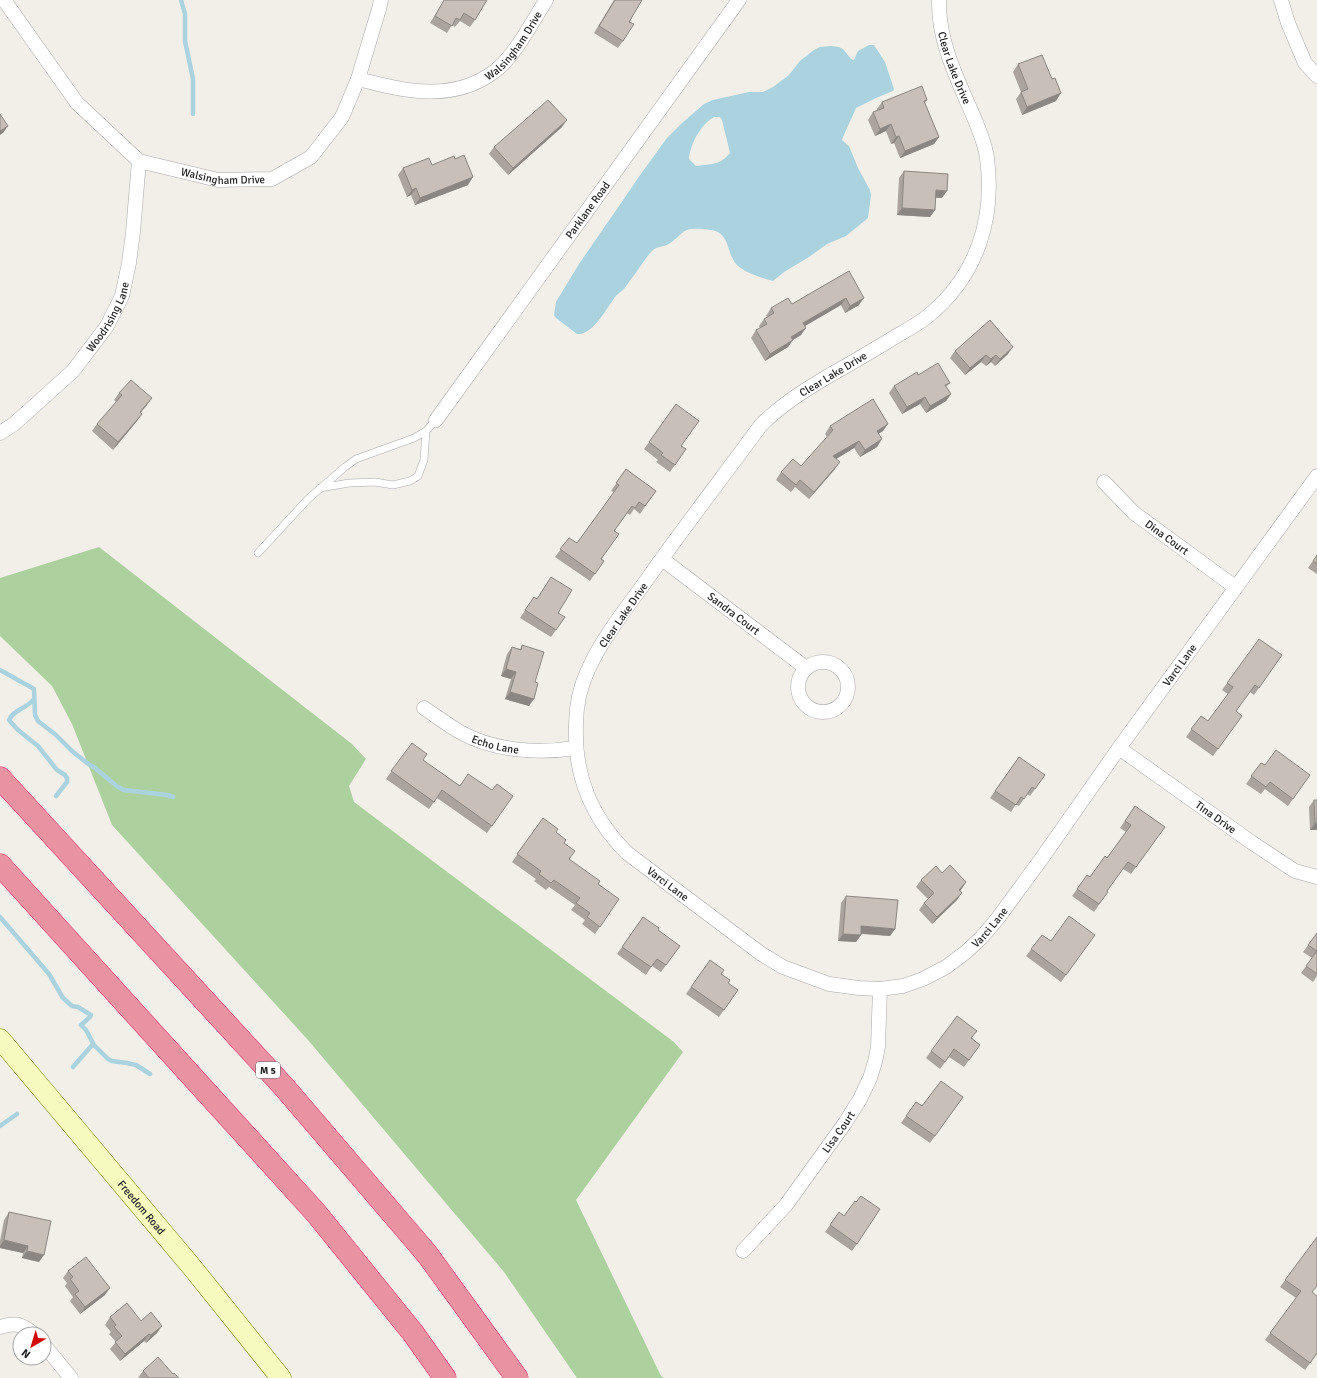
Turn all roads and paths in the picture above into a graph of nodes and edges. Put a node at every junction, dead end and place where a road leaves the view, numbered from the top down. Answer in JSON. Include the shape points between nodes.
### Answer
{"nodes":[{"id":1,"x":4,"y":0,"type":"edge"},
{"id":2,"x":381,"y":0,"type":"edge"},
{"id":3,"x":546,"y":0,"type":"edge"},
{"id":4,"x":739,"y":0,"type":"edge"},
{"id":5,"x":939,"y":0,"type":"edge"},
{"id":6,"x":1281,"y":0,"type":"edge"},
{"id":7,"x":1317,"y":76,"type":"edge"},
{"id":8,"x":358,"y":79,"type":"junction"},
{"id":9,"x":139,"y":161,"type":"junction"},
{"id":10,"x":436,"y":420,"type":"joint"},
{"id":11,"x":426,"y":431,"type":"junction"},
{"id":12,"x":0,"y":433,"type":"edge"},
{"id":13,"x":1317,"y":476,"type":"edge"},
{"id":14,"x":1104,"y":482,"type":"dead end"},
{"id":15,"x":320,"y":488,"type":"junction"},
{"id":16,"x":258,"y":553,"type":"dead end"},
{"id":17,"x":662,"y":559,"type":"junction"},
{"id":18,"x":1235,"y":587,"type":"junction"},
{"id":19,"x":806,"y":668,"type":"dead end"},
{"id":20,"x":424,"y":708,"type":"dead end"},
{"id":21,"x":575,"y":734,"type":"joint"},
{"id":22,"x":575,"y":748,"type":"junction"},
{"id":23,"x":1119,"y":748,"type":"junction"},
{"id":24,"x":0,"y":778,"type":"edge"},
{"id":25,"x":0,"y":865,"type":"edge"},
{"id":26,"x":1317,"y":877,"type":"edge"},
{"id":27,"x":880,"y":989,"type":"junction"},
{"id":28,"x":0,"y":1039,"type":"edge"},
{"id":29,"x":743,"y":1251,"type":"dead end"},
{"id":30,"x":23,"y":1326,"type":"edge"},
{"id":31,"x":0,"y":1327,"type":"edge"},
{"id":32,"x":52,"y":1355,"type":"edge"},
{"id":33,"x":71,"y":1378,"type":"edge"},
{"id":34,"x":281,"y":1378,"type":"edge"},
{"id":35,"x":445,"y":1378,"type":"edge"},
{"id":36,"x":517,"y":1378,"type":"edge"}],
"edges":[{"from":1,"to":9,"type":"street","name":"Walsingham Drive","via":[[77,103]]},
{"from":2,"to":8,"type":"street"},
{"from":3,"to":8,"type":"street","name":"Walsingham Drive","via":[[514,51],[496,71],[474,84],[453,91],[435,92],[406,90]]},
{"from":4,"to":10,"type":"street","name":"Parklane Road"},
{"from":5,"to":17,"type":"street","name":"Clear Lake Drive","via":[[942,35],[947,53],[982,137],[987,157],[988,209],[976,254],[963,278],[927,317],[805,390],[771,415]]},
{"from":6,"to":7,"type":"street","via":[[1305,62]]},
{"from":8,"to":9,"type":"street","name":"Walsingham Drive","via":[[342,117],[310,157],[272,179],[218,180]]},
{"from":9,"to":12,"type":"street","name":"Woodrising Lane","via":[[130,263],[122,296],[107,326],[73,371],[14,424]]},
{"from":10,"to":11,"type":"lane"},
{"from":11,"to":15,"type":"lane","via":[[414,438],[356,459]]},
{"from":11,"to":15,"type":"lane","via":[[424,460],[418,476],[410,481],[393,486],[375,482]]},
{"from":13,"to":18,"type":"street","name":"Varci Lane"},
{"from":14,"to":18,"type":"street","name":"Dina Court","via":[[1134,513]]},
{"from":15,"to":16,"type":"lane"},
{"from":17,"to":19,"type":"street","name":"Sandra Court"},
{"from":17,"to":21,"type":"street","name":"Clear Lake Drive","via":[[593,658],[578,698]]},
{"from":18,"to":23,"type":"street","name":"Varci Lane"},
{"from":20,"to":22,"type":"street","name":"Echo Lane","via":[[460,732],[492,744],[538,751]]},
{"from":21,"to":22,"type":"street","name":"Varci Lane"},
{"from":22,"to":27,"type":"street","name":"Varci Lane","via":[[580,774],[594,809],[609,833],[627,853],[760,953],[783,967],[829,984]]},
{"from":23,"to":26,"type":"street","name":"Tina Drive","via":[[1295,871]]},
{"from":23,"to":27,"type":"street","name":"Varci Lane","via":[[1042,858],[982,937],[946,967],[923,979],[903,986]]},
{"from":24,"to":36,"type":"highway","number":"M 5","via":[[295,1100],[427,1254]]},
{"from":25,"to":35,"type":"highway","via":[[316,1214],[413,1333]]},
{"from":27,"to":29,"type":"street","name":"Lisa Court","via":[[877,1055],[860,1099],[786,1205]]},
{"from":28,"to":34,"type":"street","name":"Freedom Road","via":[[191,1266]]},
{"from":30,"to":31,"type":"street","via":[[10,1324]]},
{"from":32,"to":33,"type":"street"}]}
